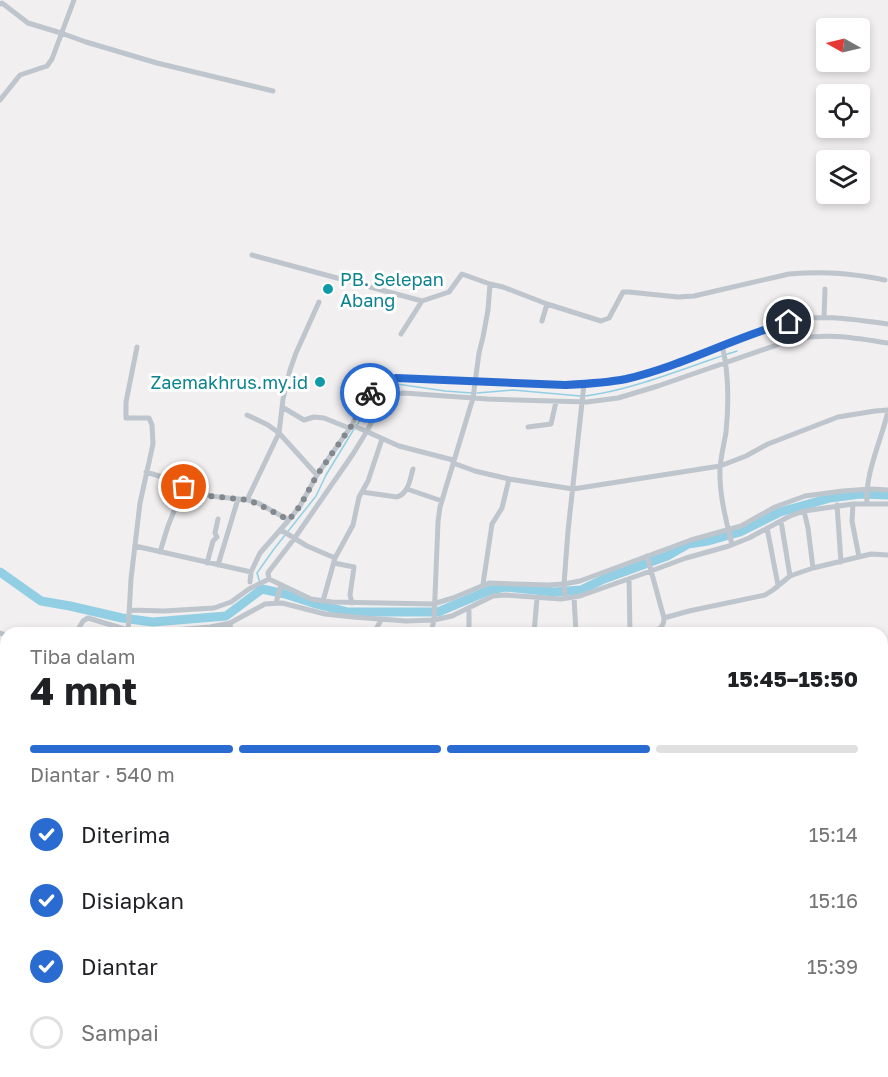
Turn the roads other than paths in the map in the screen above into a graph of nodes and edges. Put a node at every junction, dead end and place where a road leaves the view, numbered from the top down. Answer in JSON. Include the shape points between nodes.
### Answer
{"nodes":[{"id":1,"x":74,"y":0,"type":"edge"},
{"id":2,"x":0,"y":4,"type":"edge"},
{"id":3,"x":62,"y":33,"type":"junction"},
{"id":4,"x":273,"y":91,"type":"dead end"},
{"id":5,"x":0,"y":100,"type":"edge"},
{"id":6,"x":252,"y":255,"type":"dead end"},
{"id":7,"x":885,"y":280,"type":"dead end"},
{"id":8,"x":490,"y":284,"type":"junction"},
{"id":9,"x":825,"y":289,"type":"dead end"},
{"id":10,"x":422,"y":301,"type":"junction"},
{"id":11,"x":319,"y":302,"type":"dead end"},
{"id":12,"x":547,"y":304,"type":"junction"},
{"id":13,"x":824,"y":318,"type":"junction"},
{"id":14,"x":542,"y":321,"type":"dead end"},
{"id":15,"x":780,"y":324,"type":"junction"},
{"id":16,"x":888,"y":324,"type":"edge"},
{"id":17,"x":401,"y":334,"type":"dead end"},
{"id":18,"x":784,"y":342,"type":"junction"},
{"id":19,"x":888,"y":343,"type":"edge"},
{"id":20,"x":723,"y":347,"type":"junction"},
{"id":21,"x":136,"y":348,"type":"dead end"},
{"id":22,"x":726,"y":362,"type":"junction"},
{"id":23,"x":474,"y":383,"type":"junction"},
{"id":24,"x":584,"y":386,"type":"junction"},
{"id":25,"x":473,"y":397,"type":"junction"},
{"id":26,"x":582,"y":401,"type":"junction"},
{"id":27,"x":556,"y":402,"type":"junction"},
{"id":28,"x":282,"y":407,"type":"junction"},
{"id":29,"x":888,"y":411,"type":"edge"},
{"id":30,"x":247,"y":416,"type":"dead end"},
{"id":31,"x":352,"y":426,"type":"junction"},
{"id":32,"x":528,"y":428,"type":"dead end"},
{"id":33,"x":366,"y":431,"type":"junction"},
{"id":34,"x":279,"y":433,"type":"junction"},
{"id":35,"x":382,"y":439,"type":"junction"},
{"id":36,"x":453,"y":462,"type":"junction"},
{"id":37,"x":720,"y":466,"type":"junction"},
{"id":38,"x":412,"y":469,"type":"dead end"},
{"id":39,"x":146,"y":472,"type":"junction"},
{"id":40,"x":317,"y":475,"type":"junction"},
{"id":41,"x":509,"y":479,"type":"junction"},
{"id":42,"x":185,"y":484,"type":"junction"},
{"id":43,"x":407,"y":489,"type":"junction"},
{"id":44,"x":573,"y":489,"type":"junction"},
{"id":45,"x":867,"y":489,"type":"junction"},
{"id":46,"x":888,"y":490,"type":"edge"},
{"id":47,"x":363,"y":492,"type":"junction"},
{"id":48,"x":238,"y":499,"type":"junction"},
{"id":49,"x":247,"y":500,"type":"junction"},
{"id":50,"x":442,"y":501,"type":"junction"},
{"id":51,"x":866,"y":502,"type":"junction"},
{"id":52,"x":853,"y":504,"type":"junction"},
{"id":53,"x":888,"y":504,"type":"edge"},
{"id":54,"x":837,"y":505,"type":"junction"},
{"id":55,"x":804,"y":511,"type":"junction"},
{"id":56,"x":218,"y":519,"type":"dead end"},
{"id":57,"x":289,"y":520,"type":"junction"},
{"id":58,"x":781,"y":521,"type":"junction"},
{"id":59,"x":767,"y":528,"type":"junction"},
{"id":60,"x":282,"y":531,"type":"junction"},
{"id":61,"x":728,"y":531,"type":"junction"},
{"id":62,"x":293,"y":538,"type":"junction"},
{"id":63,"x":732,"y":543,"type":"junction"},
{"id":64,"x":135,"y":546,"type":"junction"},
{"id":65,"x":160,"y":552,"type":"junction"},
{"id":66,"x":888,"y":555,"type":"edge"},
{"id":67,"x":859,"y":557,"type":"junction"},
{"id":68,"x":647,"y":558,"type":"junction"},
{"id":69,"x":334,"y":560,"type":"junction"},
{"id":70,"x":841,"y":562,"type":"junction"},
{"id":71,"x":207,"y":563,"type":"junction"},
{"id":72,"x":218,"y":565,"type":"junction"},
{"id":73,"x":813,"y":568,"type":"junction"},
{"id":74,"x":651,"y":571,"type":"junction"},
{"id":75,"x":251,"y":572,"type":"junction"},
{"id":76,"x":790,"y":576,"type":"junction"},
{"id":77,"x":629,"y":579,"type":"junction"},
{"id":78,"x":268,"y":580,"type":"junction"},
{"id":79,"x":250,"y":582,"type":"dead end"},
{"id":80,"x":483,"y":584,"type":"junction"},
{"id":81,"x":564,"y":585,"type":"junction"},
{"id":82,"x":778,"y":585,"type":"junction"},
{"id":83,"x":281,"y":587,"type":"junction"},
{"id":84,"x":565,"y":597,"type":"junction"},
{"id":85,"x":574,"y":597,"type":"junction"},
{"id":86,"x":537,"y":598,"type":"junction"},
{"id":87,"x":277,"y":600,"type":"junction"},
{"id":88,"x":323,"y":601,"type":"junction"},
{"id":89,"x":352,"y":603,"type":"junction"},
{"id":90,"x":434,"y":605,"type":"junction"},
{"id":91,"x":469,"y":608,"type":"junction"},
{"id":92,"x":130,"y":612,"type":"junction"},
{"id":93,"x":434,"y":618,"type":"junction"},
{"id":94,"x":664,"y":618,"type":"junction"},
{"id":95,"x":381,"y":620,"type":"junction"},
{"id":96,"x":230,"y":624,"type":"junction"},
{"id":97,"x":80,"y":627,"type":"edge"},
{"id":98,"x":118,"y":627,"type":"edge"},
{"id":99,"x":128,"y":627,"type":"edge"},
{"id":100,"x":210,"y":627,"type":"edge"},
{"id":101,"x":230,"y":627,"type":"edge"},
{"id":102,"x":377,"y":627,"type":"edge"},
{"id":103,"x":432,"y":627,"type":"edge"},
{"id":104,"x":469,"y":627,"type":"edge"},
{"id":105,"x":535,"y":627,"type":"edge"},
{"id":106,"x":576,"y":627,"type":"edge"},
{"id":107,"x":630,"y":627,"type":"edge"},
{"id":108,"x":662,"y":627,"type":"edge"},
{"id":109,"x":697,"y":1077,"type":"edge"},
{"id":110,"x":708,"y":1077,"type":"edge"}],
"edges":[{"from":1,"to":3,"type":"street"},
{"from":2,"to":3,"type":"street","via":[[28,23]]},
{"from":3,"to":4,"type":"street","via":[[157,63]]},
{"from":3,"to":5,"type":"street","via":[[46,66],[20,75]]},
{"from":6,"to":10,"type":"street"},
{"from":7,"to":12,"type":"street","via":[[856,274],[806,273],[693,296],[623,292],[609,318],[601,321]]},
{"from":8,"to":10,"type":"street","via":[[462,274],[449,292]]},
{"from":8,"to":12,"type":"street"},
{"from":8,"to":23,"type":"street"},
{"from":9,"to":13,"type":"street"},
{"from":10,"to":17,"type":"street"},
{"from":11,"to":28,"type":"street","via":[[293,361]]},
{"from":12,"to":14,"type":"street"},
{"from":13,"to":15,"type":"street"},
{"from":13,"to":16,"type":"street"},
{"from":15,"to":18,"type":"street"},
{"from":15,"to":20,"type":"street"},
{"from":18,"to":19,"type":"street","via":[[815,335]]},
{"from":18,"to":22,"type":"street"},
{"from":20,"to":22,"type":"street"},
{"from":20,"to":24,"type":"street","via":[[644,374]]},
{"from":21,"to":39,"type":"street","via":[[126,418],[151,421],[153,444]]},
{"from":22,"to":26,"type":"street","via":[[618,398]]},
{"from":22,"to":37,"type":"street","via":[[728,413]]},
{"from":23,"to":24,"type":"street"},
{"from":23,"to":25,"type":"street"},
{"from":23,"to":31,"type":"street","via":[[396,378],[385,381],[369,393]]},
{"from":24,"to":26,"type":"street"},
{"from":25,"to":27,"type":"street"},
{"from":25,"to":33,"type":"street","via":[[393,394],[381,404]]},
{"from":25,"to":36,"type":"street"},
{"from":26,"to":27,"type":"street"},
{"from":26,"to":44,"type":"street"},
{"from":27,"to":32,"type":"street","via":[[551,424]]},
{"from":28,"to":31,"type":"street","via":[[304,420],[324,418]]},
{"from":28,"to":34,"type":"street"},
{"from":29,"to":37,"type":"street","via":[[838,417]]},
{"from":29,"to":45,"type":"street"},
{"from":30,"to":34,"type":"street"},
{"from":31,"to":33,"type":"street"},
{"from":31,"to":40,"type":"street"},
{"from":33,"to":35,"type":"street"},
{"from":33,"to":62,"type":"street"},
{"from":34,"to":40,"type":"street"},
{"from":34,"to":49,"type":"street"},
{"from":35,"to":36,"type":"street"},
{"from":35,"to":47,"type":"street"},
{"from":36,"to":41,"type":"street"},
{"from":36,"to":50,"type":"street"},
{"from":37,"to":44,"type":"street"},
{"from":37,"to":61,"type":"street"},
{"from":38,"to":43,"type":"street"},
{"from":39,"to":42,"type":"street"},
{"from":39,"to":64,"type":"street"},
{"from":40,"to":57,"type":"street"},
{"from":41,"to":44,"type":"street"},
{"from":41,"to":80,"type":"street","via":[[502,508],[492,524]]},
{"from":42,"to":48,"type":"street","via":[[210,496]]},
{"from":42,"to":65,"type":"street"},
{"from":43,"to":47,"type":"street","via":[[397,497]]},
{"from":43,"to":50,"type":"street"},
{"from":44,"to":81,"type":"street"},
{"from":45,"to":46,"type":"street"},
{"from":45,"to":51,"type":"street"},
{"from":45,"to":61,"type":"street","via":[[805,496]]},
{"from":47,"to":69,"type":"street","via":[[353,525]]},
{"from":48,"to":49,"type":"street"},
{"from":48,"to":72,"type":"street"},
{"from":49,"to":57,"type":"street"},
{"from":50,"to":90,"type":"street"},
{"from":51,"to":52,"type":"street"},
{"from":51,"to":53,"type":"street"},
{"from":52,"to":54,"type":"street"},
{"from":52,"to":67,"type":"street"},
{"from":54,"to":55,"type":"street"},
{"from":54,"to":70,"type":"street"},
{"from":55,"to":58,"type":"street"},
{"from":55,"to":73,"type":"street"},
{"from":56,"to":71,"type":"street","via":[[217,537]]},
{"from":57,"to":60,"type":"street"},
{"from":58,"to":59,"type":"street"},
{"from":58,"to":76,"type":"street"},
{"from":59,"to":63,"type":"street"},
{"from":59,"to":82,"type":"street"},
{"from":60,"to":62,"type":"street"},
{"from":60,"to":75,"type":"street","via":[[260,553]]},
{"from":61,"to":63,"type":"street"},
{"from":61,"to":68,"type":"street","via":[[691,540]]},
{"from":62,"to":69,"type":"street"},
{"from":62,"to":78,"type":"street","via":[[268,573]]},
{"from":63,"to":74,"type":"street"},
{"from":64,"to":65,"type":"street"},
{"from":64,"to":92,"type":"street"},
{"from":65,"to":71,"type":"street"},
{"from":66,"to":67,"type":"street"},
{"from":67,"to":70,"type":"street"},
{"from":68,"to":74,"type":"street"},
{"from":68,"to":81,"type":"street"},
{"from":69,"to":88,"type":"street"},
{"from":69,"to":89,"type":"street","via":[[354,567]]},
{"from":70,"to":73,"type":"street"},
{"from":71,"to":72,"type":"street"},
{"from":72,"to":75,"type":"street"},
{"from":73,"to":76,"type":"street"},
{"from":74,"to":77,"type":"street"},
{"from":74,"to":94,"type":"street"},
{"from":75,"to":79,"type":"street"},
{"from":76,"to":82,"type":"street"},
{"from":77,"to":85,"type":"street"},
{"from":77,"to":107,"type":"street"},
{"from":78,"to":83,"type":"street"},
{"from":78,"to":92,"type":"street","via":[[214,608]]},
{"from":80,"to":81,"type":"street"},
{"from":80,"to":90,"type":"street"},
{"from":81,"to":84,"type":"street"},
{"from":82,"to":94,"type":"street","via":[[765,595]]},
{"from":83,"to":87,"type":"street"},
{"from":83,"to":88,"type":"street"},
{"from":84,"to":85,"type":"street"},
{"from":84,"to":86,"type":"street"},
{"from":85,"to":106,"type":"street"},
{"from":86,"to":91,"type":"street","via":[[493,596]]},
{"from":86,"to":105,"type":"street"},
{"from":87,"to":95,"type":"street","via":[[325,614]]},
{"from":87,"to":96,"type":"street"},
{"from":88,"to":89,"type":"street"},
{"from":89,"to":90,"type":"street"},
{"from":90,"to":93,"type":"street"},
{"from":91,"to":93,"type":"street"},
{"from":91,"to":104,"type":"street"},
{"from":92,"to":99,"type":"street"},
{"from":93,"to":95,"type":"street"},
{"from":93,"to":103,"type":"street"},
{"from":94,"to":108,"type":"street"},
{"from":95,"to":102,"type":"street"},
{"from":96,"to":100,"type":"street"},
{"from":96,"to":101,"type":"street"},
{"from":97,"to":98,"type":"street","via":[[88,618]]},
{"from":109,"to":110,"type":"street"}]}
